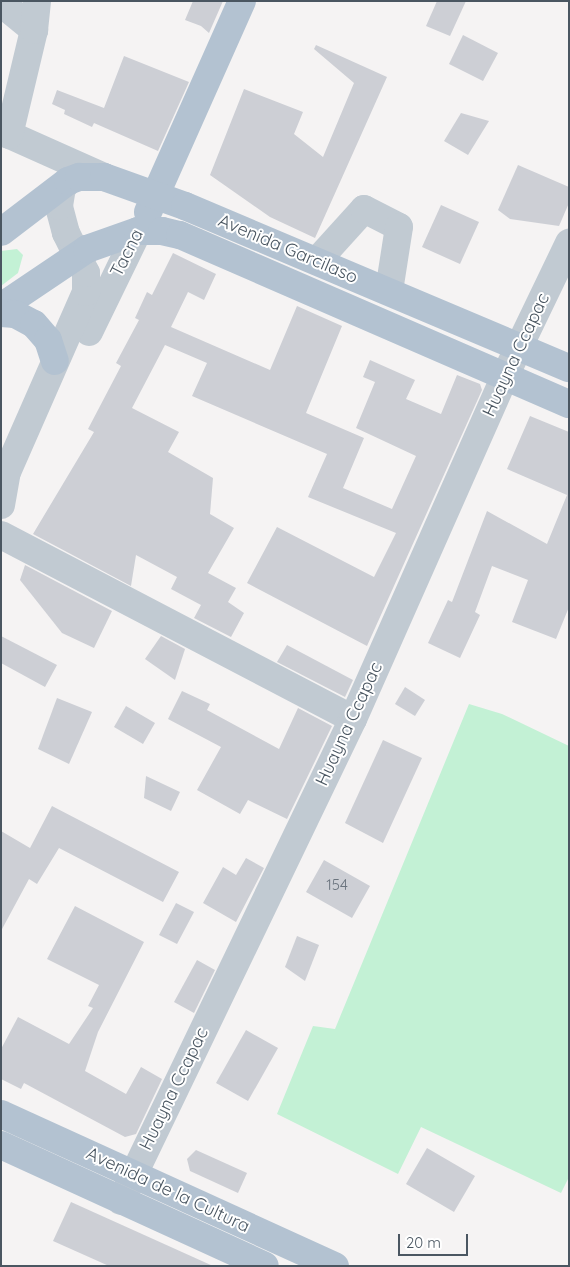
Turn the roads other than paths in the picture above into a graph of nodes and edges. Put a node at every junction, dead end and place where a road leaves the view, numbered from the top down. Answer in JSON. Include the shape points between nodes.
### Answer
{"nodes":[{"id":1,"x":37,"y":1,"type":"edge"},
{"id":2,"x":242,"y":1,"type":"edge"},
{"id":3,"x":1,"y":2,"type":"edge"},
{"id":4,"x":34,"y":30,"type":"junction"},
{"id":5,"x":5,"y":133,"type":"edge"},
{"id":6,"x":104,"y":177,"type":"junction"},
{"id":7,"x":68,"y":181,"type":"junction"},
{"id":8,"x":157,"y":195,"type":"junction"},
{"id":9,"x":7,"y":227,"type":"edge"},
{"id":10,"x":128,"y":234,"type":"junction"},
{"id":11,"x":569,"y":242,"type":"edge"},
{"id":12,"x":77,"y":254,"type":"junction"},
{"id":13,"x":317,"y":261,"type":"junction"},
{"id":14,"x":389,"y":291,"type":"junction"},
{"id":15,"x":1,"y":307,"type":"edge"},
{"id":16,"x":1,"y":313,"type":"edge"},
{"id":17,"x":519,"y":345,"type":"junction"},
{"id":18,"x":56,"y":361,"type":"junction"},
{"id":19,"x":569,"y":368,"type":"edge"},
{"id":20,"x":505,"y":376,"type":"junction"},
{"id":21,"x":569,"y":404,"type":"edge"},
{"id":22,"x":2,"y":502,"type":"edge"},
{"id":23,"x":1,"y":535,"type":"edge"},
{"id":24,"x":353,"y":719,"type":"junction"},
{"id":25,"x":1,"y":1114,"type":"edge"},
{"id":26,"x":1,"y":1146,"type":"edge"},
{"id":27,"x":133,"y":1175,"type":"junction"},
{"id":28,"x":121,"y":1201,"type":"junction"},
{"id":29,"x":265,"y":1266,"type":"edge"},
{"id":30,"x":334,"y":1266,"type":"edge"}],
"edges":[{"from":1,"to":4,"type":"street"},
{"from":2,"to":8,"type":"main road","name":"Tacna"},
{"from":3,"to":4,"type":"street"},
{"from":4,"to":5,"type":"street"},
{"from":5,"to":6,"type":"street"},
{"from":6,"to":7,"type":"main road","name":"Avenida Garcilaso","via":[[79,177]]},
{"from":6,"to":8,"type":"main road","name":"Avenida Garcilaso"},
{"from":7,"to":9,"type":"main road","name":"Avenida Garcilaso"},
{"from":7,"to":12,"type":"street","name":"Tacna","via":[[62,188],[59,206],[66,233]]},
{"from":8,"to":10,"type":"main road","name":"Tacna"},
{"from":8,"to":13,"type":"main road","name":"Avenida Garcilaso"},
{"from":10,"to":12,"type":"main road","name":"Tacna"},
{"from":10,"to":20,"type":"main road","name":"Avenida Garcilaso","via":[[180,235]]},
{"from":10,"to":22,"type":"street","name":"Tacna","via":[[22,478]]},
{"from":11,"to":17,"type":"street","name":"Huayna Ccapac"},
{"from":12,"to":15,"type":"main road"},
{"from":12,"to":18,"type":"street","name":"Tacna","via":[[86,273],[86,292]]},
{"from":13,"to":14,"type":"main road","name":"Avenida Garcilaso"},
{"from":13,"to":14,"type":"street","via":[[364,209],[398,227]]},
{"from":14,"to":17,"type":"main road","name":"Avenida Garcilaso"},
{"from":16,"to":18,"type":"main road","via":[[14,314],[34,324],[48,340]]},
{"from":17,"to":19,"type":"main road","name":"Avenida Garcilaso"},
{"from":17,"to":20,"type":"street","name":"Huayna Ccapac"},
{"from":18,"to":22,"type":"street","name":"Tacna","via":[[7,472]]},
{"from":20,"to":21,"type":"main road","name":"Avenida Garcilaso"},
{"from":20,"to":24,"type":"street","name":"Huayna Ccapac"},
{"from":23,"to":24,"type":"street"},
{"from":24,"to":27,"type":"street","name":"Huayna Ccapac"},
{"from":25,"to":27,"type":"main road","name":"Avenida de la Cultura"},
{"from":26,"to":28,"type":"main road","name":"Avenida de la Cultura"},
{"from":27,"to":28,"type":"street","name":"Huayna Ccapac"},
{"from":27,"to":30,"type":"main road","name":"Avenida de la Cultura"},
{"from":28,"to":29,"type":"main road","name":"Avenida de la Cultura"}]}
